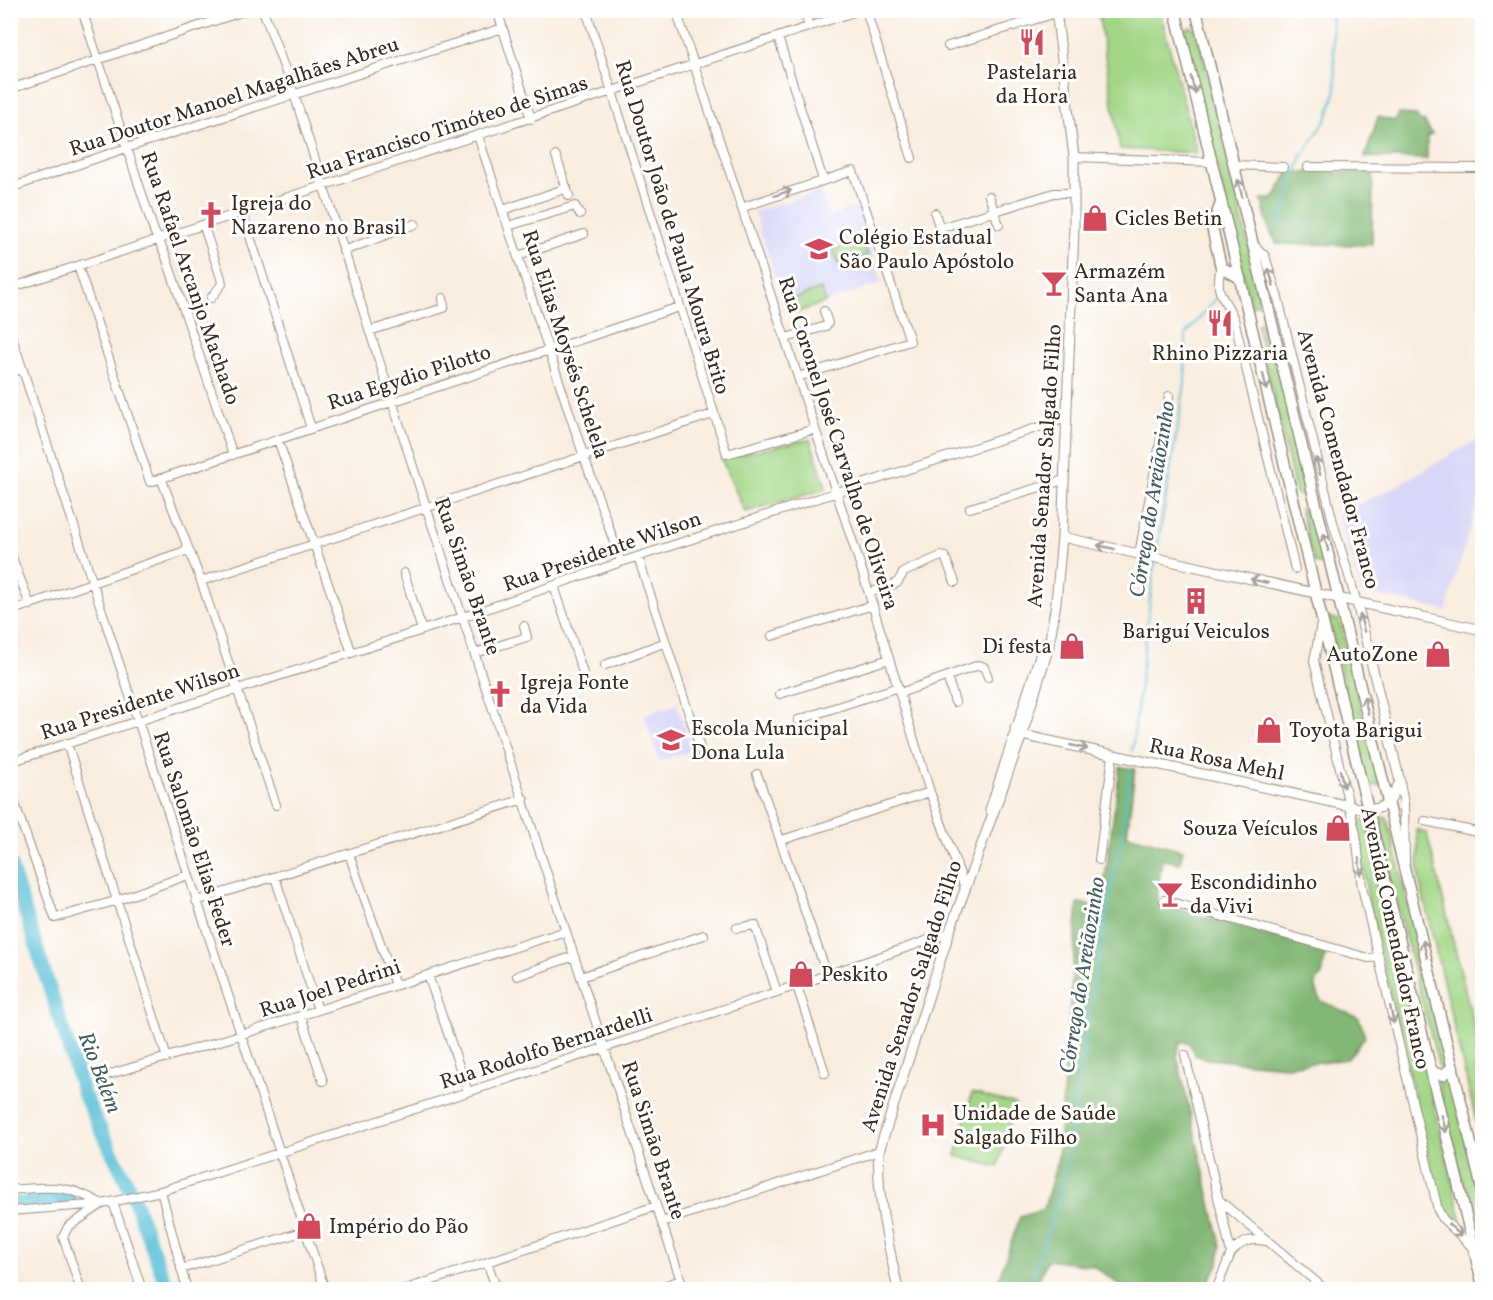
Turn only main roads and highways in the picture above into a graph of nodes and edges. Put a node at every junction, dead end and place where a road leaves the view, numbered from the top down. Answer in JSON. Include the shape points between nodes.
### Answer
{"nodes":[{"id":1,"x":1175,"y":10,"type":"edge"},
{"id":2,"x":1196,"y":10,"type":"edge"},
{"id":3,"x":1056,"y":12,"type":"edge"},
{"id":4,"x":1199,"y":25,"type":"junction"},
{"id":5,"x":1179,"y":28,"type":"junction"},
{"id":6,"x":1221,"y":202,"type":"junction"},
{"id":7,"x":1240,"y":278,"type":"junction"},
{"id":8,"x":1271,"y":315,"type":"junction"},
{"id":9,"x":1250,"y":319,"type":"junction"},
{"id":10,"x":1315,"y":497,"type":"junction"},
{"id":11,"x":1293,"y":498,"type":"junction"},
{"id":12,"x":1062,"y":537,"type":"junction"},
{"id":13,"x":1316,"y":593,"type":"junction"},
{"id":14,"x":1340,"y":599,"type":"junction"},
{"id":15,"x":1357,"y":603,"type":"junction"},
{"id":16,"x":1482,"y":630,"type":"edge"},
{"id":17,"x":1018,"y":732,"type":"junction"},
{"id":18,"x":1389,"y":802,"type":"junction"},
{"id":19,"x":1368,"y":810,"type":"junction"},
{"id":20,"x":1430,"y":1067,"type":"junction"},
{"id":21,"x":1453,"y":1067,"type":"junction"},
{"id":22,"x":1482,"y":1189,"type":"edge"},
{"id":23,"x":1482,"y":1282,"type":"edge"},
{"id":24,"x":898,"y":1290,"type":"edge"}],
"edges":[{"from":1,"to":5,"type":"highway","name":"Avenida Comendador Franco"},
{"from":2,"to":4,"type":"highway","name":"Avenida Comendador Franco"},
{"from":3,"to":12,"type":"main road","name":"Avenida Senador Salgado Filho","via":[[1074,157],[1074,277]]},
{"from":4,"to":5,"type":"highway","via":[[1187,17]]},
{"from":8,"to":4,"type":"highway","name":"Avenida Comendador Franco","one_way":true},
{"from":5,"to":6,"type":"highway","name":"Avenida Comendador Franco","one_way":true},
{"from":6,"to":7,"type":"highway","name":"Avenida Comendador Franco"},
{"from":6,"to":7,"type":"highway","via":[[1212,227],[1221,267]]},
{"from":7,"to":9,"type":"highway","name":"Avenida Comendador Franco"},
{"from":8,"to":9,"type":"highway","via":[[1257,310]]},
{"from":8,"to":10,"type":"highway","name":"Avenida Comendador Franco"},
{"from":9,"to":11,"type":"highway","name":"Avenida Comendador Franco","one_way":true},
{"from":10,"to":11,"type":"highway","via":[[1303,505]]},
{"from":14,"to":10,"type":"highway","name":"Avenida Comendador Franco","one_way":true},
{"from":11,"to":13,"type":"highway","name":"Avenida Comendador Franco"},
{"from":13,"to":12,"type":"main road","one_way":true},
{"from":12,"to":17,"type":"main road","name":"Avenida Senador Salgado Filho","via":[[1049,646]]},
{"from":13,"to":14,"type":"main road"},
{"from":13,"to":19,"type":"highway","name":"Avenida Comendador Franco"},
{"from":14,"to":15,"type":"main road"},
{"from":18,"to":14,"type":"highway","name":"Avenida Comendador Franco","one_way":true},
{"from":15,"to":16,"type":"main road"},
{"from":18,"to":15,"type":"main road","name":"Avenida Comendador Franco","one_way":true,"via":[[1400,782]]},
{"from":17,"to":19,"type":"main road","name":"Rua Rosa Mehl","one_way":true},
{"from":17,"to":24,"type":"main road","name":"Avenida Senador Salgado Filho","via":[[1001,796],[988,821],[949,933],[879,1151],[881,1207]]},
{"from":18,"to":19,"type":"main road","name":"Rua Rosa Mehl"},
{"from":21,"to":18,"type":"highway","name":"Avenida Comendador Franco","one_way":true},
{"from":19,"to":20,"type":"highway","name":"Avenida Comendador Franco"},
{"from":20,"to":21,"type":"highway","via":[[1443,1075]]},
{"from":20,"to":23,"type":"highway","name":"Avenida Comendador Franco","one_way":true},
{"from":21,"to":22,"type":"highway","name":"Avenida Comendador Franco"}]}
